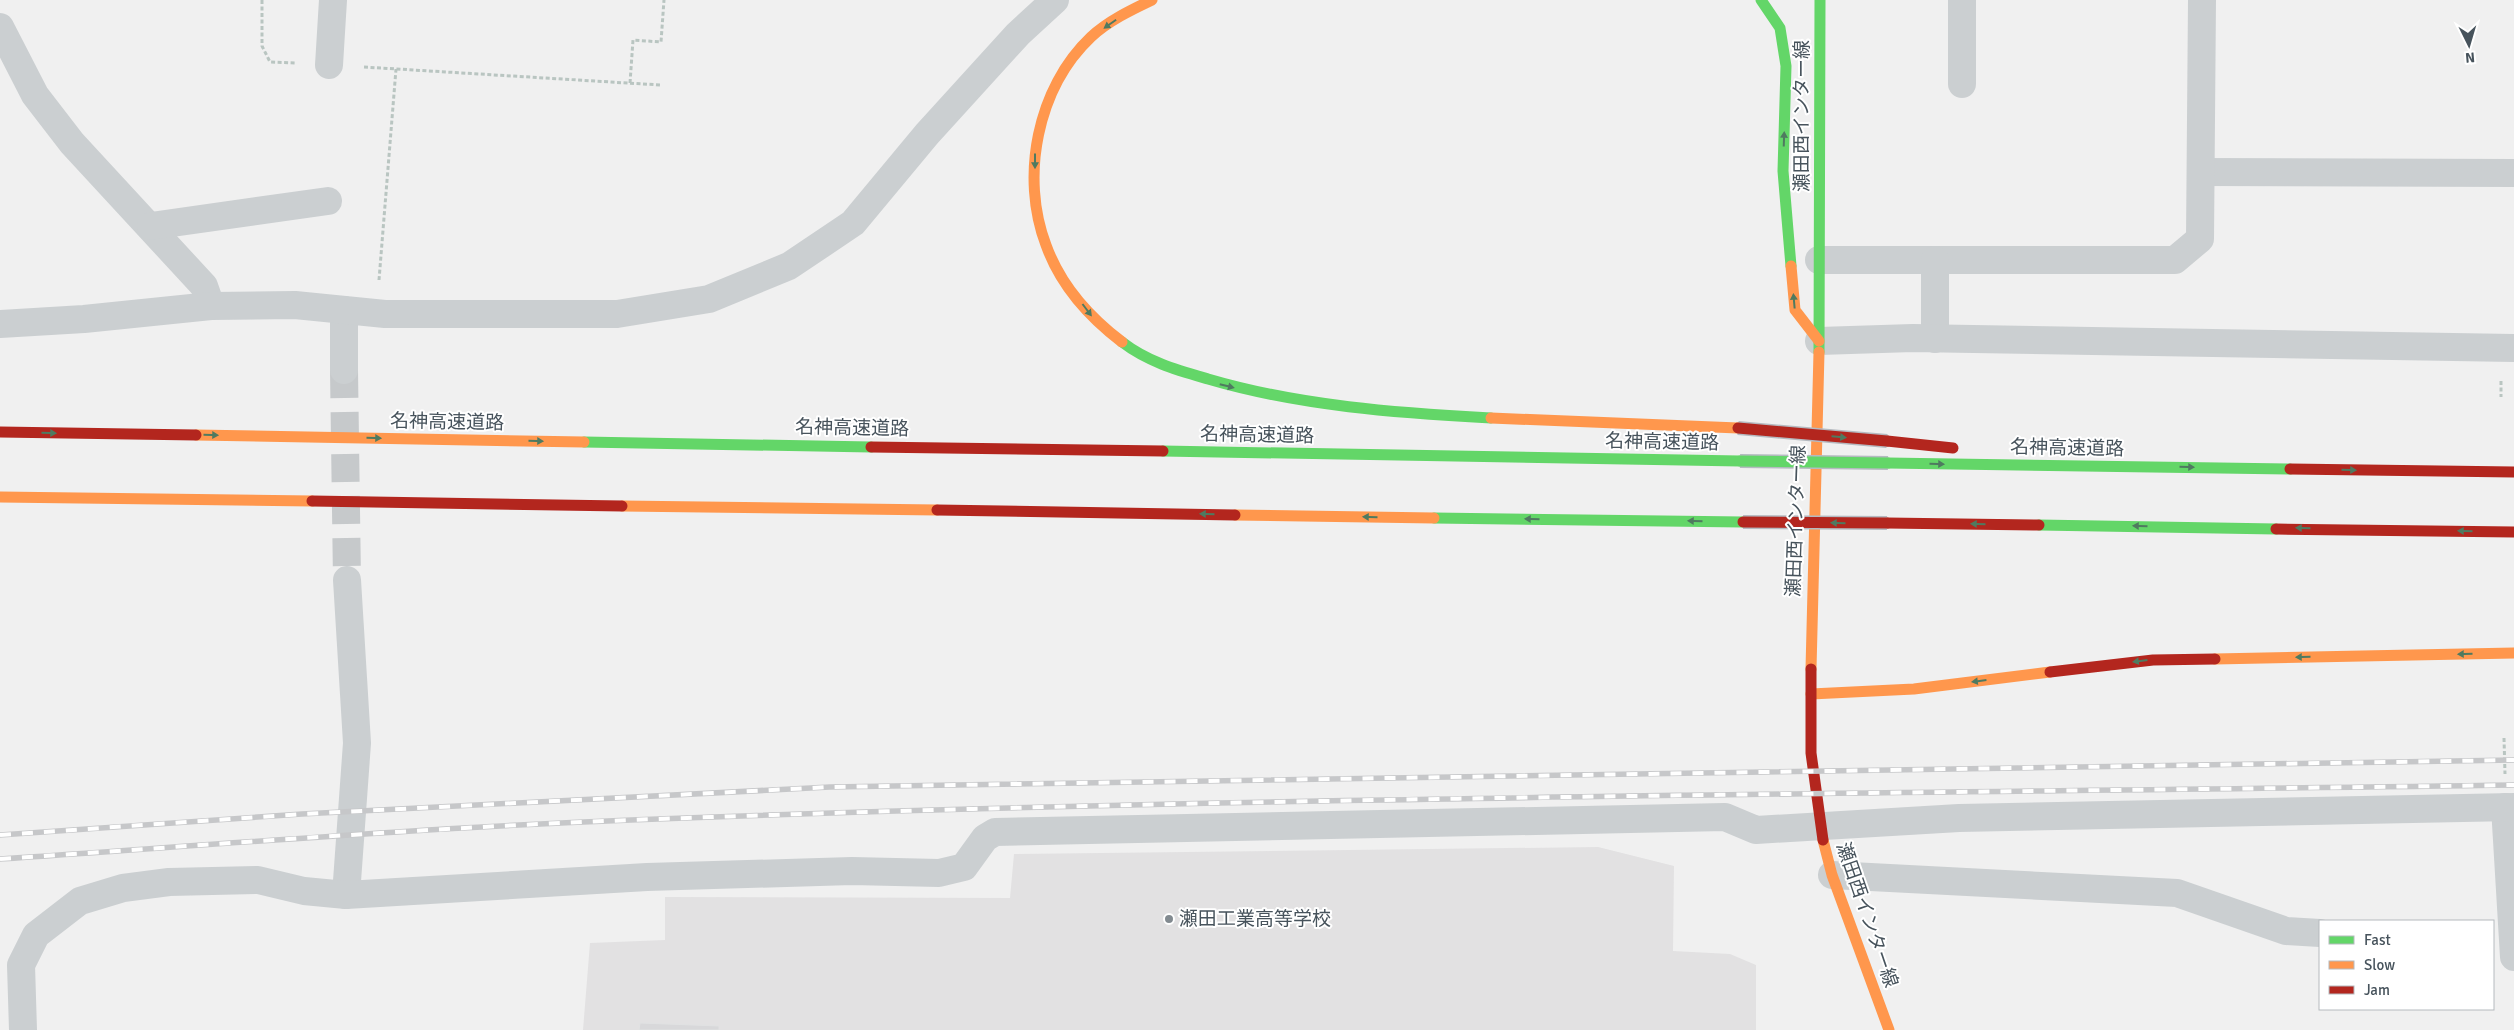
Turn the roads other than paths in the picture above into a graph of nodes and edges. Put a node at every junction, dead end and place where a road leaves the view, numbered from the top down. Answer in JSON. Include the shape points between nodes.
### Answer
{"nodes":[{"id":1,"x":333,"y":0,"type":"edge"},
{"id":2,"x":1055,"y":0,"type":"edge"},
{"id":3,"x":1152,"y":0,"type":"edge"},
{"id":4,"x":1762,"y":0,"type":"edge"},
{"id":5,"x":1820,"y":0,"type":"edge"},
{"id":6,"x":1962,"y":0,"type":"edge"},
{"id":7,"x":2202,"y":0,"type":"edge"},
{"id":8,"x":0,"y":27,"type":"edge"},
{"id":9,"x":328,"y":65,"type":"road end"},
{"id":10,"x":1962,"y":84,"type":"dead end"},
{"id":11,"x":2201,"y":172,"type":"junction"},
{"id":12,"x":2514,"y":173,"type":"edge"},
{"id":13,"x":328,"y":201,"type":"dead end"},
{"id":14,"x":151,"y":226,"type":"junction"},
{"id":15,"x":1819,"y":260,"type":"junction"},
{"id":16,"x":1935,"y":260,"type":"junction"},
{"id":17,"x":211,"y":306,"type":"junction"},
{"id":18,"x":344,"y":310,"type":"junction"},
{"id":19,"x":0,"y":324,"type":"edge"},
{"id":20,"x":1935,"y":339,"type":"junction"},
{"id":21,"x":1819,"y":341,"type":"junction"},
{"id":22,"x":2514,"y":348,"type":"edge"},
{"id":23,"x":344,"y":370,"type":"tunnel mouth"},
{"id":24,"x":0,"y":432,"type":"edge"},
{"id":25,"x":1967,"y":449,"type":"dead end"},
{"id":26,"x":2006,"y":453,"type":"dead end"},
{"id":27,"x":2155,"y":467,"type":"junction"},
{"id":28,"x":2514,"y":472,"type":"edge"},
{"id":29,"x":0,"y":497,"type":"edge"},
{"id":30,"x":2514,"y":532,"type":"edge"},
{"id":31,"x":347,"y":580,"type":"tunnel mouth"},
{"id":32,"x":2514,"y":653,"type":"edge"},
{"id":33,"x":1811,"y":694,"type":"junction"},
{"id":34,"x":2510,"y":807,"type":"edge"},
{"id":35,"x":1820,"y":826,"type":"junction"},
{"id":36,"x":1832,"y":875,"type":"junction"},
{"id":37,"x":346,"y":895,"type":"junction"},
{"id":38,"x":2319,"y":933,"type":"edge"},
{"id":39,"x":2494,"y":946,"type":"edge"},
{"id":40,"x":2513,"y":948,"type":"edge"},
{"id":41,"x":2514,"y":957,"type":"edge"},
{"id":42,"x":23,"y":1030,"type":"edge"},
{"id":43,"x":1889,"y":1030,"type":"edge"}],
"edges":[{"from":1,"to":9,"type":"street"},
{"from":2,"to":18,"type":"street","via":[[1018,34],[933,127],[853,223],[789,266],[709,299],[617,314],[377,313]]},
{"from":3,"to":25,"type":"main road","one_way":true,"bridge":true,"via":[[1087,40],[1059,81],[1044,113],[1035,148],[1039,224],[1054,267],[1097,324],[1149,361],[1225,386],[1337,406],[1443,415],[1738,428]]},
{"from":21,"to":4,"type":"main road","one_way":true,"via":[[1795,310],[1783,171],[1786,66],[1780,28]]},
{"from":5,"to":15,"type":"main road","name":"瀬田西インター線"},
{"from":6,"to":10,"type":"street"},
{"from":7,"to":11,"type":"street"},
{"from":8,"to":14,"type":"street","via":[[36,95],[72,143]]},
{"from":11,"to":12,"type":"street"},
{"from":11,"to":16,"type":"street","via":[[2200,239],[2175,260]]},
{"from":13,"to":14,"type":"street"},
{"from":14,"to":17,"type":"street","via":[[204,286]]},
{"from":15,"to":16,"type":"street"},
{"from":15,"to":21,"type":"main road","name":"瀬田西インター線"},
{"from":16,"to":20,"type":"street"},
{"from":17,"to":18,"type":"street","via":[[295,305]]},
{"from":17,"to":19,"type":"street"},
{"from":18,"to":23,"type":"street"},
{"from":20,"to":21,"type":"street"},
{"from":20,"to":22,"type":"street"},
{"from":21,"to":33,"type":"main road","name":"瀬田西インター線"},
{"from":24,"to":27,"type":"main road","name":"名神高速道路","one_way":true,"bridge":true},
{"from":26,"to":27,"type":"main road"},
{"from":27,"to":28,"type":"main road","name":"名神高速道路","one_way":true},
{"from":30,"to":29,"type":"main road","one_way":true,"bridge":true},
{"from":31,"to":37,"type":"street","via":[[358,743]]},
{"from":32,"to":33,"type":"main road","one_way":true,"via":[[2153,660],[1914,689]]},
{"from":33,"to":35,"type":"main road","name":"瀬田西インター線","via":[[1811,753]]},
{"from":34,"to":35,"type":"street","via":[[1959,818]]},
{"from":34,"to":40,"type":"street"},
{"from":35,"to":36,"type":"main road","name":"瀬田西インター線"},
{"from":35,"to":37,"type":"street","via":[[1756,830],[1725,817],[995,832],[985,838],[964,867],[939,873],[852,871],[647,877]]},
{"from":36,"to":38,"type":"street","via":[[2177,892],[2286,931]]},
{"from":36,"to":43,"type":"main road","name":"瀬田西インター線"},
{"from":37,"to":42,"type":"street","via":[[304,891],[258,880],[179,882],[123,888],[80,901],[36,934],[21,965]]},
{"from":39,"to":40,"type":"street"},
{"from":40,"to":41,"type":"street"}]}
